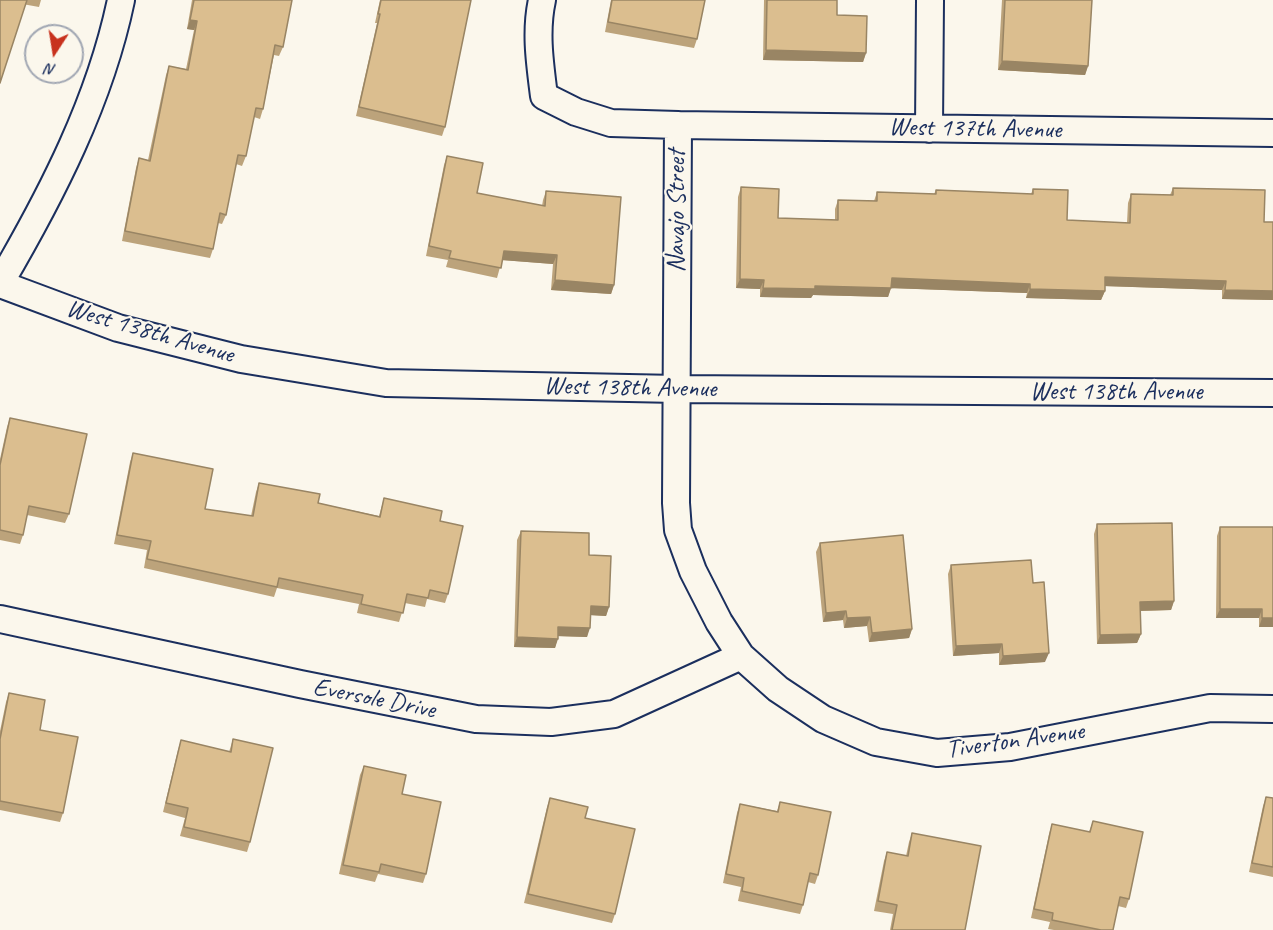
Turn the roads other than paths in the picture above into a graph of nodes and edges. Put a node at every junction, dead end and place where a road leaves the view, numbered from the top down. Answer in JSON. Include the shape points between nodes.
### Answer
{"nodes":[{"id":1,"x":121,"y":0,"type":"edge"},
{"id":2,"x":542,"y":0,"type":"edge"},
{"id":3,"x":930,"y":0,"type":"edge"},
{"id":4,"x":678,"y":125,"type":"junction"},
{"id":5,"x":929,"y":129,"type":"junction"},
{"id":6,"x":1273,"y":133,"type":"edge"},
{"id":7,"x":0,"y":284,"type":"edge"},
{"id":8,"x":676,"y":389,"type":"junction"},
{"id":9,"x":1273,"y":393,"type":"edge"},
{"id":10,"x":0,"y":619,"type":"edge"},
{"id":11,"x":741,"y":656,"type":"junction"},
{"id":12,"x":1273,"y":709,"type":"edge"}],
"edges":[{"from":1,"to":7,"type":"street","via":[[113,40],[84,121]]},
{"from":2,"to":4,"type":"street","name":"Navajo Street","via":[[538,56],[544,96],[611,123]]},
{"from":3,"to":5,"type":"street"},
{"from":4,"to":5,"type":"street","name":"West 137th Avenue"},
{"from":4,"to":8,"type":"street","name":"Navajo Street"},
{"from":5,"to":6,"type":"street","name":"West 137th Avenue"},
{"from":7,"to":8,"type":"street","name":"West 138th Avenue","via":[[118,328],[241,359],[386,383]]},
{"from":8,"to":9,"type":"street","name":"West 138th Avenue"},
{"from":8,"to":11,"type":"street","name":"Tiverton Avenue","via":[[678,530],[693,571]]},
{"from":10,"to":11,"type":"street","name":"Eversole Drive","via":[[476,719],[551,722],[614,714]]},
{"from":11,"to":12,"type":"street","name":"Tiverton Avenue","via":[[778,689],[823,719],[876,742],[937,753],[1010,747],[1210,708]]}]}
